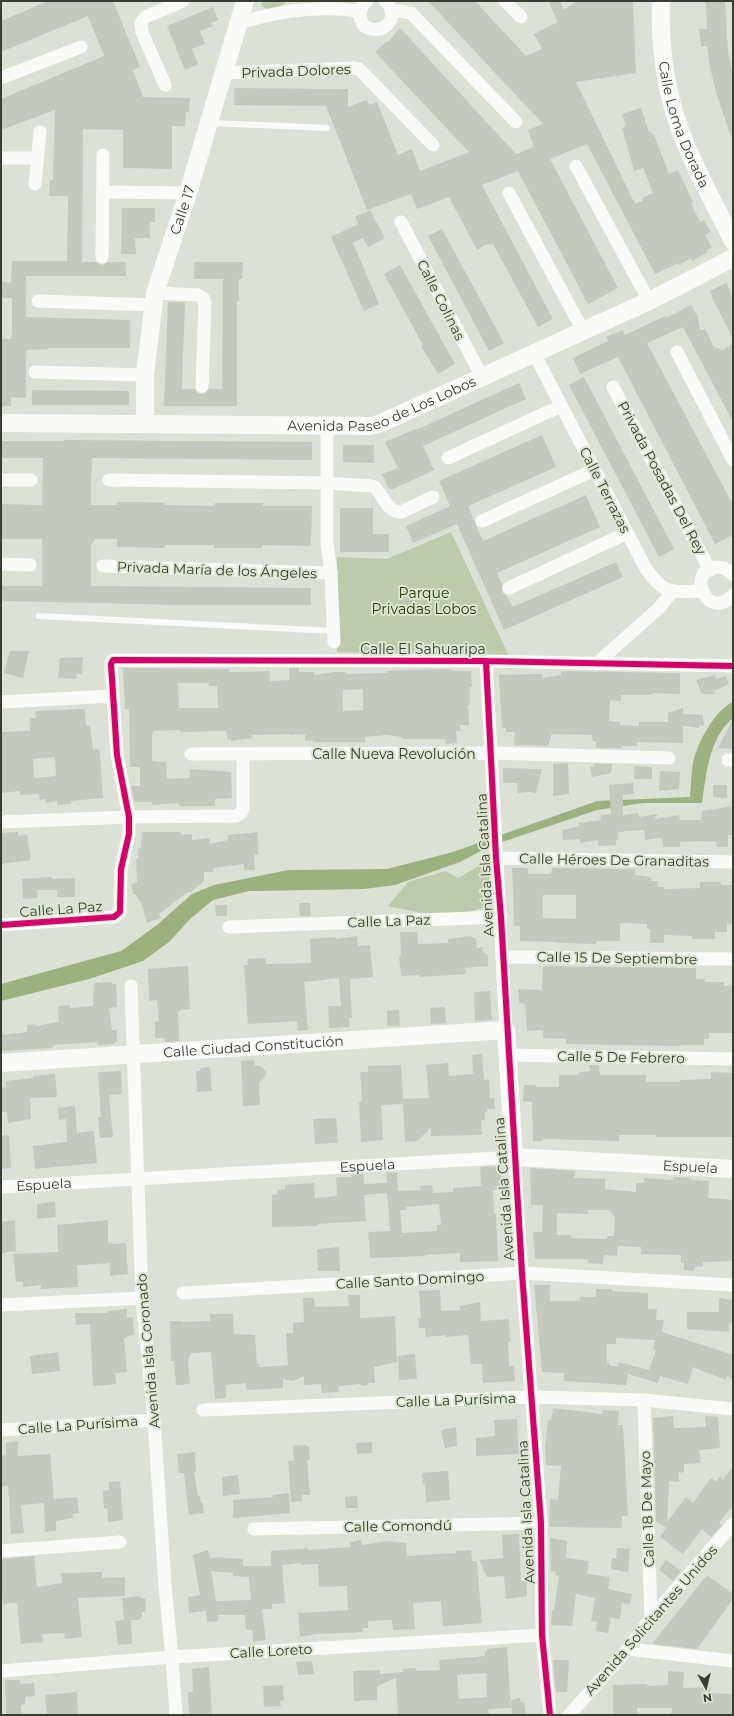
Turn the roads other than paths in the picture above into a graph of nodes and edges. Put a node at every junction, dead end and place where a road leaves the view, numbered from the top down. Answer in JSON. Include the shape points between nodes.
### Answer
{"nodes":[{"id":1,"x":183,"y":1,"type":"edge"},
{"id":2,"x":245,"y":1,"type":"edge"},
{"id":3,"x":385,"y":1,"type":"edge"},
{"id":4,"x":505,"y":1,"type":"edge"},
{"id":5,"x":661,"y":1,"type":"edge"},
{"id":6,"x":363,"y":6,"type":"edge"},
{"id":7,"x":392,"y":12,"type":"junction"},
{"id":8,"x":521,"y":17,"type":"dead end"},
{"id":9,"x":238,"y":23,"type":"junction"},
{"id":10,"x":81,"y":47,"type":"dead end"},
{"id":11,"x":224,"y":73,"type":"junction"},
{"id":12,"x":1,"y":78,"type":"edge"},
{"id":13,"x":165,"y":85,"type":"dead end"},
{"id":14,"x":209,"y":122,"type":"junction"},
{"id":15,"x":516,"y":122,"type":"dead end"},
{"id":16,"x":327,"y":128,"type":"dead end"},
{"id":17,"x":40,"y":132,"type":"dead end"},
{"id":18,"x":433,"y":145,"type":"dead end"},
{"id":19,"x":103,"y":155,"type":"dead end"},
{"id":20,"x":1,"y":158,"type":"edge"},
{"id":21,"x":37,"y":158,"type":"junction"},
{"id":22,"x":576,"y":166,"type":"dead end"},
{"id":23,"x":35,"y":184,"type":"dead end"},
{"id":24,"x":104,"y":192,"type":"junction"},
{"id":25,"x":188,"y":192,"type":"junction"},
{"id":26,"x":509,"y":193,"type":"dead end"},
{"id":27,"x":401,"y":222,"type":"dead end"},
{"id":28,"x":733,"y":241,"type":"edge"},
{"id":29,"x":102,"y":257,"type":"dead end"},
{"id":30,"x":733,"y":258,"type":"edge"},
{"id":31,"x":154,"y":299,"type":"junction"},
{"id":32,"x":38,"y":301,"type":"dead end"},
{"id":33,"x":649,"y":301,"type":"junction"},
{"id":34,"x":584,"y":331,"type":"junction"},
{"id":35,"x":678,"y":352,"type":"dead end"},
{"id":36,"x":534,"y":353,"type":"junction"},
{"id":37,"x":35,"y":372,"type":"dead end"},
{"id":38,"x":145,"y":375,"type":"junction"},
{"id":39,"x":482,"y":377,"type":"junction"},
{"id":40,"x":202,"y":386,"type":"dead end"},
{"id":41,"x":613,"y":387,"type":"dead end"},
{"id":42,"x":561,"y":406,"type":"junction"},
{"id":43,"x":1,"y":422,"type":"edge"},
{"id":44,"x":145,"y":424,"type":"junction"},
{"id":45,"x":327,"y":426,"type":"junction"},
{"id":46,"x":448,"y":458,"type":"dead end"},
{"id":47,"x":733,"y":460,"type":"edge"},
{"id":48,"x":594,"y":470,"type":"junction"},
{"id":49,"x":1,"y":480,"type":"edge"},
{"id":50,"x":31,"y":480,"type":"dead end"},
{"id":51,"x":109,"y":480,"type":"dead end"},
{"id":52,"x":328,"y":483,"type":"junction"},
{"id":53,"x":433,"y":497,"type":"dead end"},
{"id":54,"x":482,"y":522,"type":"dead end"},
{"id":55,"x":627,"y":533,"type":"junction"},
{"id":56,"x":1,"y":564,"type":"edge"},
{"id":57,"x":30,"y":565,"type":"dead end"},
{"id":58,"x":103,"y":566,"type":"dead end"},
{"id":59,"x":710,"y":570,"type":"junction"},
{"id":60,"x":731,"y":570,"type":"edge"},
{"id":61,"x":331,"y":573,"type":"junction"},
{"id":62,"x":509,"y":588,"type":"dead end"},
{"id":63,"x":701,"y":591,"type":"junction"},
{"id":64,"x":672,"y":592,"type":"junction"},
{"id":65,"x":733,"y":595,"type":"edge"},
{"id":66,"x":39,"y":616,"type":"dead end"},
{"id":67,"x":334,"y":637,"type":"joint"},
{"id":68,"x":486,"y":661,"type":"junction"},
{"id":69,"x":596,"y":664,"type":"junction"},
{"id":70,"x":733,"y":666,"type":"edge"},
{"id":71,"x":112,"y":696,"type":"junction"},
{"id":72,"x":1,"y":702,"type":"edge"},
{"id":73,"x":490,"y":753,"type":"junction"},
{"id":74,"x":191,"y":754,"type":"dead end"},
{"id":75,"x":243,"y":754,"type":"junction"},
{"id":76,"x":669,"y":758,"type":"dead end"},
{"id":77,"x":129,"y":817,"type":"junction"},
{"id":78,"x":1,"y":822,"type":"edge"},
{"id":79,"x":495,"y":854,"type":"junction"},
{"id":80,"x":733,"y":862,"type":"edge"},
{"id":81,"x":501,"y":917,"type":"junction"},
{"id":82,"x":1,"y":925,"type":"edge"},
{"id":83,"x":229,"y":927,"type":"dead end"},
{"id":84,"x":502,"y":956,"type":"junction"},
{"id":85,"x":733,"y":959,"type":"edge"},
{"id":86,"x":131,"y":986,"type":"dead end"},
{"id":87,"x":506,"y":1030,"type":"junction"},
{"id":88,"x":133,"y":1054,"type":"junction"},
{"id":89,"x":508,"y":1055,"type":"junction"},
{"id":90,"x":733,"y":1059,"type":"edge"},
{"id":91,"x":1,"y":1063,"type":"edge"},
{"id":92,"x":514,"y":1156,"type":"junction"},
{"id":93,"x":733,"y":1170,"type":"edge"},
{"id":94,"x":137,"y":1179,"type":"junction"},
{"id":95,"x":1,"y":1187,"type":"edge"},
{"id":96,"x":522,"y":1273,"type":"junction"},
{"id":97,"x":733,"y":1285,"type":"edge"},
{"id":98,"x":183,"y":1293,"type":"dead end"},
{"id":99,"x":142,"y":1298,"type":"junction"},
{"id":100,"x":1,"y":1306,"type":"edge"},
{"id":101,"x":532,"y":1397,"type":"junction"},
{"id":102,"x":644,"y":1400,"type":"junction"},
{"id":103,"x":733,"y":1409,"type":"edge"},
{"id":104,"x":203,"y":1410,"type":"dead end"},
{"id":105,"x":154,"y":1420,"type":"junction"},
{"id":106,"x":1,"y":1430,"type":"edge"},
{"id":107,"x":541,"y":1523,"type":"junction"},
{"id":108,"x":254,"y":1529,"type":"dead end"},
{"id":109,"x":731,"y":1529,"type":"edge"},
{"id":110,"x":120,"y":1542,"type":"dead end"},
{"id":111,"x":1,"y":1551,"type":"edge"},
{"id":112,"x":651,"y":1618,"type":"junction"},
{"id":113,"x":542,"y":1635,"type":"junction"},
{"id":114,"x":628,"y":1649,"type":"junction"},
{"id":115,"x":172,"y":1657,"type":"junction"},
{"id":116,"x":733,"y":1661,"type":"edge"},
{"id":117,"x":1,"y":1671,"type":"edge"},
{"id":118,"x":176,"y":1715,"type":"edge"},
{"id":119,"x":550,"y":1715,"type":"edge"},
{"id":120,"x":569,"y":1715,"type":"edge"}],
"edges":[{"from":1,"to":13,"type":"street","via":[[146,17],[141,23],[142,32]]},
{"from":2,"to":9,"type":"street","name":"Calle 17"},
{"from":3,"to":7,"type":"street"},
{"from":4,"to":8,"type":"street"},
{"from":5,"to":28,"type":"street","name":"Calle Loma Dorada","via":[[660,20],[665,66],[673,106],[686,144]]},
{"from":6,"to":7,"type":"street","via":[[361,22],[375,30],[388,24]]},
{"from":6,"to":9,"type":"street","via":[[303,9],[274,13]]},
{"from":7,"to":15,"type":"street","via":[[411,13]]},
{"from":9,"to":11,"type":"street","name":"Calle 17"},
{"from":10,"to":12,"type":"street"},
{"from":11,"to":14,"type":"street","name":"Calle 17"},
{"from":11,"to":18,"type":"street","name":"Privada Dolores","via":[[360,69]]},
{"from":14,"to":16,"type":"lane"},
{"from":14,"to":25,"type":"street","name":"Calle 17"},
{"from":17,"to":21,"type":"street"},
{"from":19,"to":24,"type":"street"},
{"from":20,"to":21,"type":"street"},
{"from":21,"to":23,"type":"street"},
{"from":22,"to":33,"type":"street"},
{"from":24,"to":25,"type":"street"},
{"from":24,"to":29,"type":"street"},
{"from":25,"to":31,"type":"street","name":"Calle 17"},
{"from":26,"to":34,"type":"street"},
{"from":27,"to":39,"type":"street","name":"Calle Colinas"},
{"from":30,"to":33,"type":"street","name":"Avenida Paseo de Los Lobos"},
{"from":31,"to":32,"type":"street"},
{"from":31,"to":38,"type":"street","name":"Calle 17"},
{"from":31,"to":40,"type":"street","via":[[198,296],[203,298],[205,303]]},
{"from":33,"to":34,"type":"street","name":"Avenida Paseo de Los Lobos"},
{"from":34,"to":36,"type":"street","name":"Avenida Paseo de Los Lobos"},
{"from":35,"to":47,"type":"street"},
{"from":36,"to":39,"type":"street","name":"Avenida Paseo de Los Lobos"},
{"from":36,"to":42,"type":"street","name":"Calle Terrazas"},
{"from":37,"to":38,"type":"street"},
{"from":38,"to":44,"type":"street","name":"Calle 17"},
{"from":39,"to":45,"type":"street","name":"Avenida Paseo de Los Lobos","via":[[381,423],[371,426]]},
{"from":41,"to":59,"type":"street","name":"Privada Posadas Del Rey"},
{"from":42,"to":46,"type":"street"},
{"from":42,"to":48,"type":"street","name":"Calle Terrazas"},
{"from":43,"to":44,"type":"street","name":"Avenida Paseo de Los Lobos"},
{"from":44,"to":45,"type":"street","name":"Avenida Paseo de Los Lobos"},
{"from":45,"to":52,"type":"street"},
{"from":48,"to":54,"type":"street"},
{"from":48,"to":55,"type":"street","name":"Calle Terrazas"},
{"from":49,"to":50,"type":"street"},
{"from":51,"to":52,"type":"street"},
{"from":52,"to":53,"type":"street","via":[[375,487],[390,510],[396,512]]},
{"from":52,"to":61,"type":"street","via":[[327,543]]},
{"from":55,"to":62,"type":"street"},
{"from":55,"to":64,"type":"street","name":"Calle Terrazas","via":[[655,583]]},
{"from":56,"to":57,"type":"street"},
{"from":58,"to":61,"type":"street","name":"Privada María de los Ángeles"},
{"from":59,"to":60,"type":"street","via":[[717,567]]},
{"from":59,"to":63,"type":"street","via":[[702,579]]},
{"from":61,"to":67,"type":"street"},
{"from":63,"to":64,"type":"street"},
{"from":63,"to":65,"type":"street","via":[[713,602],[725,602]]},
{"from":64,"to":69,"type":"street","via":[[659,608]]},
{"from":66,"to":67,"type":"lane"},
{"from":68,"to":69,"type":"street","name":"Calle El Sahuaripa"},
{"from":68,"to":71,"type":"street","name":"Calle El Sahuaripa","via":[[113,660]]},
{"from":68,"to":73,"type":"street","name":"Avenida Isla Catalina"},
{"from":69,"to":70,"type":"street","name":"Calle El Sahuaripa"},
{"from":71,"to":72,"type":"street"},
{"from":71,"to":77,"type":"street","via":[[117,755]]},
{"from":73,"to":75,"type":"street","name":"Calle Nueva Revolución"},
{"from":73,"to":76,"type":"street","name":"Calle Nueva Revolución"},
{"from":73,"to":79,"type":"street","name":"Avenida Isla Catalina"},
{"from":74,"to":75,"type":"street","name":"Calle Nueva Revolución"},
{"from":75,"to":77,"type":"street","via":[[243,808],[236,816]]},
{"from":77,"to":78,"type":"street"},
{"from":77,"to":82,"type":"street","name":"Calle La Paz","via":[[129,834],[121,870],[120,912],[114,917],[107,918]]},
{"from":79,"to":80,"type":"street","name":"Calle Héroes De Granaditas"},
{"from":79,"to":81,"type":"street","name":"Avenida Isla Catalina"},
{"from":81,"to":83,"type":"street","name":"Calle La Paz"},
{"from":81,"to":84,"type":"street","name":"Avenida Isla Catalina"},
{"from":84,"to":85,"type":"street","name":"Calle 15 De Septiembre"},
{"from":84,"to":87,"type":"street","name":"Avenida Isla Catalina"},
{"from":86,"to":88,"type":"street","name":"Avenida Isla Coronado"},
{"from":87,"to":88,"type":"street","name":"Calle Ciudad Constitución"},
{"from":87,"to":89,"type":"street","name":"Avenida Isla Catalina"},
{"from":88,"to":91,"type":"street","name":"Calle Ciudad Constitución"},
{"from":88,"to":94,"type":"street","name":"Avenida Isla Coronado"},
{"from":89,"to":90,"type":"street","name":"Calle 5 De Febrero"},
{"from":89,"to":92,"type":"street","name":"Avenida Isla Catalina"},
{"from":92,"to":93,"type":"street","name":"Espuela"},
{"from":92,"to":94,"type":"street","name":"Espuela"},
{"from":92,"to":96,"type":"street","name":"Avenida Isla Catalina"},
{"from":94,"to":95,"type":"street","name":"Espuela"},
{"from":94,"to":99,"type":"street","name":"Avenida Isla Coronado"},
{"from":96,"to":97,"type":"street","name":"Calle Santo Domingo"},
{"from":96,"to":98,"type":"street","name":"Calle Santo Domingo"},
{"from":96,"to":101,"type":"street","name":"Avenida Isla Catalina"},
{"from":99,"to":100,"type":"street"},
{"from":99,"to":105,"type":"street","name":"Avenida Isla Coronado"},
{"from":101,"to":102,"type":"street","name":"Calle La Purísima"},
{"from":101,"to":104,"type":"street","name":"Calle La Purísima"},
{"from":101,"to":107,"type":"street","name":"Avenida Isla Catalina"},
{"from":102,"to":103,"type":"street","name":"Calle La Purísima"},
{"from":102,"to":112,"type":"street","name":"Calle 18 De Mayo"},
{"from":105,"to":106,"type":"street","name":"Calle La Purísima"},
{"from":105,"to":115,"type":"street","name":"Avenida Isla Coronado"},
{"from":107,"to":108,"type":"street","name":"Calle Comondú"},
{"from":107,"to":113,"type":"street","name":"Avenida Isla Catalina"},
{"from":109,"to":112,"type":"street","name":"Avenida Solicitantes Unidos"},
{"from":110,"to":111,"type":"street"},
{"from":112,"to":114,"type":"street","name":"Avenida Solicitantes Unidos"},
{"from":113,"to":115,"type":"street","name":"Calle Loreto"},
{"from":113,"to":119,"type":"street","name":"Avenida Isla Catalina"},
{"from":114,"to":116,"type":"street"},
{"from":114,"to":120,"type":"street","name":"Avenida Solicitantes Unidos"},
{"from":115,"to":117,"type":"street","name":"Calle Loreto"},
{"from":115,"to":118,"type":"street","name":"Avenida Isla Coronado"}]}
